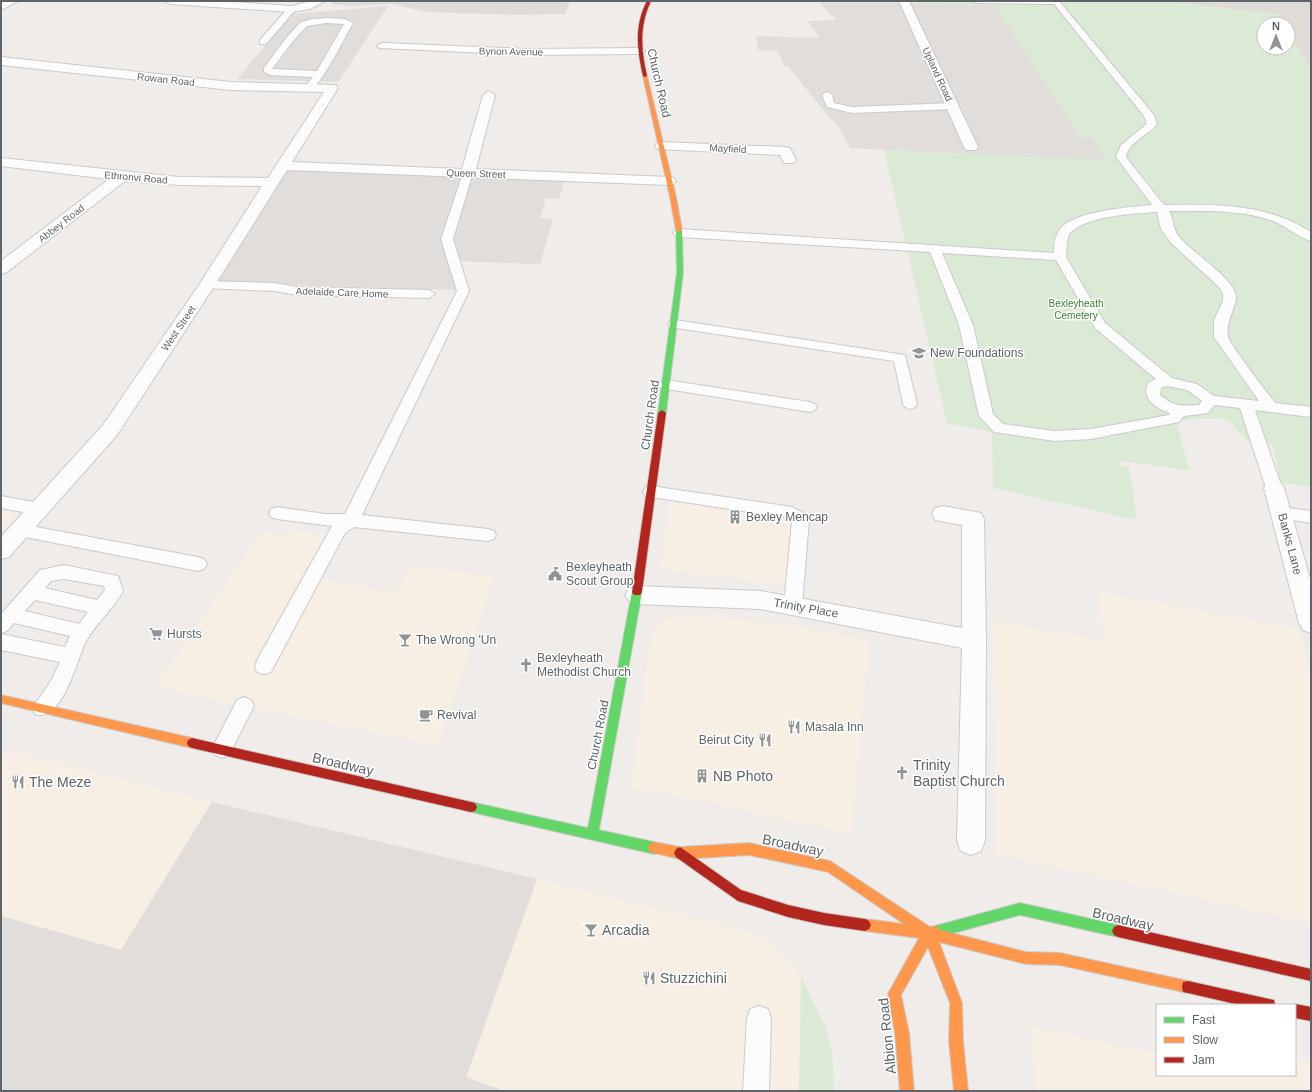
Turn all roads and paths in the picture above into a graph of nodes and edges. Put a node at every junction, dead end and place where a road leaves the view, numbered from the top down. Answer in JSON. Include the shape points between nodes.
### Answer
{"nodes":[{"id":1,"x":13,"y":1,"type":"edge"},
{"id":2,"x":170,"y":1,"type":"edge"},
{"id":3,"x":649,"y":1,"type":"edge"},
{"id":4,"x":904,"y":1,"type":"edge"},
{"id":5,"x":976,"y":1,"type":"edge"},
{"id":6,"x":319,"y":2,"type":"edge"},
{"id":7,"x":1,"y":7,"type":"edge"},
{"id":8,"x":292,"y":9,"type":"junction"},
{"id":9,"x":263,"y":42,"type":"dead end"},
{"id":10,"x":383,"y":46,"type":"dead end"},
{"id":11,"x":639,"y":51,"type":"junction"},
{"id":12,"x":1,"y":61,"type":"edge"},
{"id":13,"x":320,"y":74,"type":"junction"},
{"id":14,"x":309,"y":88,"type":"junction"},
{"id":15,"x":332,"y":88,"type":"joint"},
{"id":16,"x":489,"y":95,"type":"dead end"},
{"id":17,"x":827,"y":95,"type":"dead end"},
{"id":18,"x":953,"y":106,"type":"junction"},
{"id":19,"x":662,"y":146,"type":"junction"},
{"id":20,"x":972,"y":147,"type":"dead end"},
{"id":21,"x":789,"y":160,"type":"dead end"},
{"id":22,"x":1,"y":162,"type":"edge"},
{"id":23,"x":283,"y":166,"type":"junction"},
{"id":24,"x":468,"y":173,"type":"junction"},
{"id":25,"x":122,"y":176,"type":"junction"},
{"id":26,"x":669,"y":181,"type":"junction"},
{"id":27,"x":271,"y":182,"type":"junction"},
{"id":28,"x":1160,"y":208,"type":"junction"},
{"id":29,"x":679,"y":233,"type":"junction"},
{"id":30,"x":1311,"y":237,"type":"edge"},
{"id":31,"x":935,"y":250,"type":"junction"},
{"id":32,"x":1060,"y":257,"type":"junction"},
{"id":33,"x":1,"y":269,"type":"edge"},
{"id":34,"x":207,"y":285,"type":"junction"},
{"id":35,"x":429,"y":294,"type":"dead end"},
{"id":36,"x":675,"y":324,"type":"junction"},
{"id":37,"x":1167,"y":381,"type":"junction"},
{"id":38,"x":666,"y":385,"type":"junction"},
{"id":39,"x":1210,"y":400,"type":"junction"},
{"id":40,"x":910,"y":404,"type":"dead end"},
{"id":41,"x":1246,"y":405,"type":"junction"},
{"id":42,"x":810,"y":407,"type":"dead end"},
{"id":43,"x":1271,"y":408,"type":"junction"},
{"id":44,"x":1180,"y":411,"type":"junction"},
{"id":45,"x":1311,"y":412,"type":"edge"},
{"id":46,"x":1274,"y":488,"type":"joint"},
{"id":47,"x":651,"y":492,"type":"junction"},
{"id":48,"x":1,"y":502,"type":"edge"},
{"id":49,"x":39,"y":509,"type":"junction"},
{"id":50,"x":1281,"y":513,"type":"junction"},
{"id":51,"x":278,"y":514,"type":"dead end"},
{"id":52,"x":943,"y":514,"type":"dead end"},
{"id":53,"x":1311,"y":517,"type":"edge"},
{"id":54,"x":351,"y":520,"type":"junction"},
{"id":55,"x":20,"y":530,"type":"junction"},
{"id":56,"x":488,"y":535,"type":"dead end"},
{"id":57,"x":1,"y":551,"type":"edge"},
{"id":58,"x":198,"y":564,"type":"dead end"},
{"id":59,"x":31,"y":592,"type":"junction"},
{"id":60,"x":636,"y":595,"type":"junction"},
{"id":61,"x":793,"y":606,"type":"junction"},
{"id":62,"x":101,"y":608,"type":"junction"},
{"id":63,"x":1310,"y":619,"type":"edge"},
{"id":64,"x":6,"y":621,"type":"edge"},
{"id":65,"x":83,"y":632,"type":"junction"},
{"id":66,"x":974,"y":640,"type":"junction"},
{"id":67,"x":1,"y":642,"type":"edge"},
{"id":68,"x":72,"y":656,"type":"junction"},
{"id":69,"x":264,"y":666,"type":"dead end"},
{"id":70,"x":1,"y":699,"type":"edge"},
{"id":71,"x":244,"y":706,"type":"dead end"},
{"id":72,"x":42,"y":708,"type":"junction"},
{"id":73,"x":222,"y":749,"type":"junction"},
{"id":74,"x":592,"y":835,"type":"junction"},
{"id":75,"x":970,"y":841,"type":"dead end"},
{"id":76,"x":680,"y":853,"type":"junction"},
{"id":77,"x":929,"y":933,"type":"junction"},
{"id":78,"x":1311,"y":975,"type":"edge"},
{"id":79,"x":1264,"y":1004,"type":"edge"},
{"id":80,"x":1296,"y":1011,"type":"edge"},
{"id":81,"x":1311,"y":1014,"type":"edge"},
{"id":82,"x":759,"y":1018,"type":"dead end"},
{"id":83,"x":756,"y":1091,"type":"edge"},
{"id":84,"x":907,"y":1091,"type":"edge"},
{"id":85,"x":962,"y":1091,"type":"edge"}],
"edges":[{"from":1,"to":7,"type":"street"},
{"from":2,"to":8,"type":"street"},
{"from":3,"to":11,"type":"street","name":"Church Road","via":[[642,14]]},
{"from":4,"to":18,"type":"street","name":"Upland Road"},
{"from":5,"to":28,"type":"lane","via":[[1056,2],[1149,115],[1152,124],[1124,146],[1121,157]]},
{"from":6,"to":8,"type":"street"},
{"from":8,"to":9,"type":"lane"},
{"from":10,"to":11,"type":"street","name":"Bynon Avenue","via":[[529,52]]},
{"from":11,"to":19,"type":"street","name":"Church Road"},
{"from":12,"to":14,"type":"street","name":"Rowan Road","via":[[232,86]]},
{"from":13,"to":13,"type":"lane","via":[[349,25],[350,23],[344,21],[303,24],[267,70]]},
{"from":13,"to":14,"type":"lane"},
{"from":14,"to":15,"type":"street","name":"Rowan Road"},
{"from":15,"to":23,"type":"street","name":"West Street"},
{"from":16,"to":24,"type":"street"},
{"from":17,"to":18,"type":"lane","via":[[830,105],[852,110]]},
{"from":18,"to":20,"type":"street","name":"Upland Road"},
{"from":19,"to":21,"type":"street","name":"Mayfield","via":[[785,151]]},
{"from":19,"to":26,"type":"street","name":"Church Road"},
{"from":22,"to":25,"type":"street","name":"Ethronvi Road"},
{"from":23,"to":24,"type":"street","name":"Queen Street"},
{"from":23,"to":27,"type":"street","name":"West Street"},
{"from":24,"to":26,"type":"street","name":"Queen Street"},
{"from":24,"to":54,"type":"lane","via":[[447,239],[462,291]]},
{"from":25,"to":27,"type":"street","name":"Ethronvi Road","via":[[179,181]]},
{"from":25,"to":33,"type":"street","name":"Abbey Road"},
{"from":26,"to":29,"type":"street","name":"Church Road"},
{"from":27,"to":34,"type":"street","name":"West Street"},
{"from":28,"to":30,"type":"lane","via":[[1219,208],[1264,214],[1300,229]]},
{"from":28,"to":32,"type":"lane","via":[[1106,214],[1082,221],[1067,229],[1060,240]]},
{"from":28,"to":43,"type":"lane","via":[[1165,214],[1166,229],[1223,284],[1229,293],[1230,301],[1221,320],[1220,337]]},
{"from":29,"to":31,"type":"lane"},
{"from":29,"to":36,"type":"street","name":"Church Road","via":[[680,273]]},
{"from":31,"to":32,"type":"lane"},
{"from":31,"to":44,"type":"lane","via":[[966,325],[986,416],[999,428],[1055,436],[1091,434],[1174,419]]},
{"from":32,"to":37,"type":"lane","via":[[1100,325]]},
{"from":34,"to":35,"type":"lane","name":"Adelaide Care Home","via":[[274,287],[297,291]]},
{"from":34,"to":49,"type":"street","name":"West Street","via":[[110,430]]},
{"from":36,"to":38,"type":"street","name":"Church Road"},
{"from":36,"to":40,"type":"lane","via":[[900,358]]},
{"from":37,"to":39,"type":"lane","via":[[1192,387]]},
{"from":37,"to":44,"type":"lane","via":[[1154,385],[1153,396],[1166,407]]},
{"from":38,"to":42,"type":"lane"},
{"from":38,"to":47,"type":"street","name":"Church Road"},
{"from":39,"to":41,"type":"lane"},
{"from":39,"to":44,"type":"lane","via":[[1203,410]]},
{"from":41,"to":43,"type":"lane"},
{"from":41,"to":46,"type":"lane"},
{"from":43,"to":45,"type":"lane"},
{"from":46,"to":50,"type":"street","name":"Banks Lane"},
{"from":47,"to":60,"type":"street","name":"Church Road"},
{"from":47,"to":61,"type":"lane","via":[[792,513],[801,519]]},
{"from":48,"to":49,"type":"lane"},
{"from":49,"to":55,"type":"street","name":"West Street"},
{"from":50,"to":53,"type":"lane"},
{"from":50,"to":63,"type":"street","name":"Banks Lane"},
{"from":51,"to":54,"type":"lane","via":[[325,520]]},
{"from":52,"to":66,"type":"street","via":[[973,519]]},
{"from":54,"to":56,"type":"lane"},
{"from":54,"to":69,"type":"lane","via":[[339,529]]},
{"from":55,"to":57,"type":"street","name":"West Street"},
{"from":55,"to":58,"type":"lane"},
{"from":59,"to":62,"type":"lane"},
{"from":59,"to":62,"type":"lane","via":[[46,575],[55,572],[112,581],[114,591]]},
{"from":59,"to":64,"type":"lane"},
{"from":60,"to":61,"type":"street","name":"Trinity Place","via":[[713,596]]},
{"from":60,"to":74,"type":"street","name":"Church Road"},
{"from":61,"to":66,"type":"street","name":"Trinity Place"},
{"from":62,"to":65,"type":"lane"},
{"from":64,"to":65,"type":"lane"},
{"from":65,"to":68,"type":"lane","via":[[77,640]]},
{"from":66,"to":75,"type":"street"},
{"from":67,"to":68,"type":"lane"},
{"from":68,"to":72,"type":"lane","via":[[58,687]]},
{"from":70,"to":72,"type":"street","name":"Broadway"},
{"from":71,"to":73,"type":"lane"},
{"from":72,"to":73,"type":"street","name":"Broadway"},
{"from":73,"to":74,"type":"street","name":"Broadway"},
{"from":74,"to":76,"type":"street","name":"Broadway"},
{"from":76,"to":77,"type":"street","name":"Broadway","via":[[738,895],[824,919]]},
{"from":76,"to":77,"type":"street","name":"Broadway","via":[[748,849],[830,867]]},
{"from":77,"to":78,"type":"street","name":"Broadway","via":[[1020,909]]},
{"from":77,"to":79,"type":"street","name":"Broadway","via":[[1026,958],[1060,959]]},
{"from":77,"to":84,"type":"street","name":"Albion Road","via":[[894,994],[902,1033]]},
{"from":77,"to":85,"type":"street","via":[[956,1004],[956,1041]]},
{"from":80,"to":81,"type":"street"},
{"from":82,"to":83,"type":"lane"}]}
